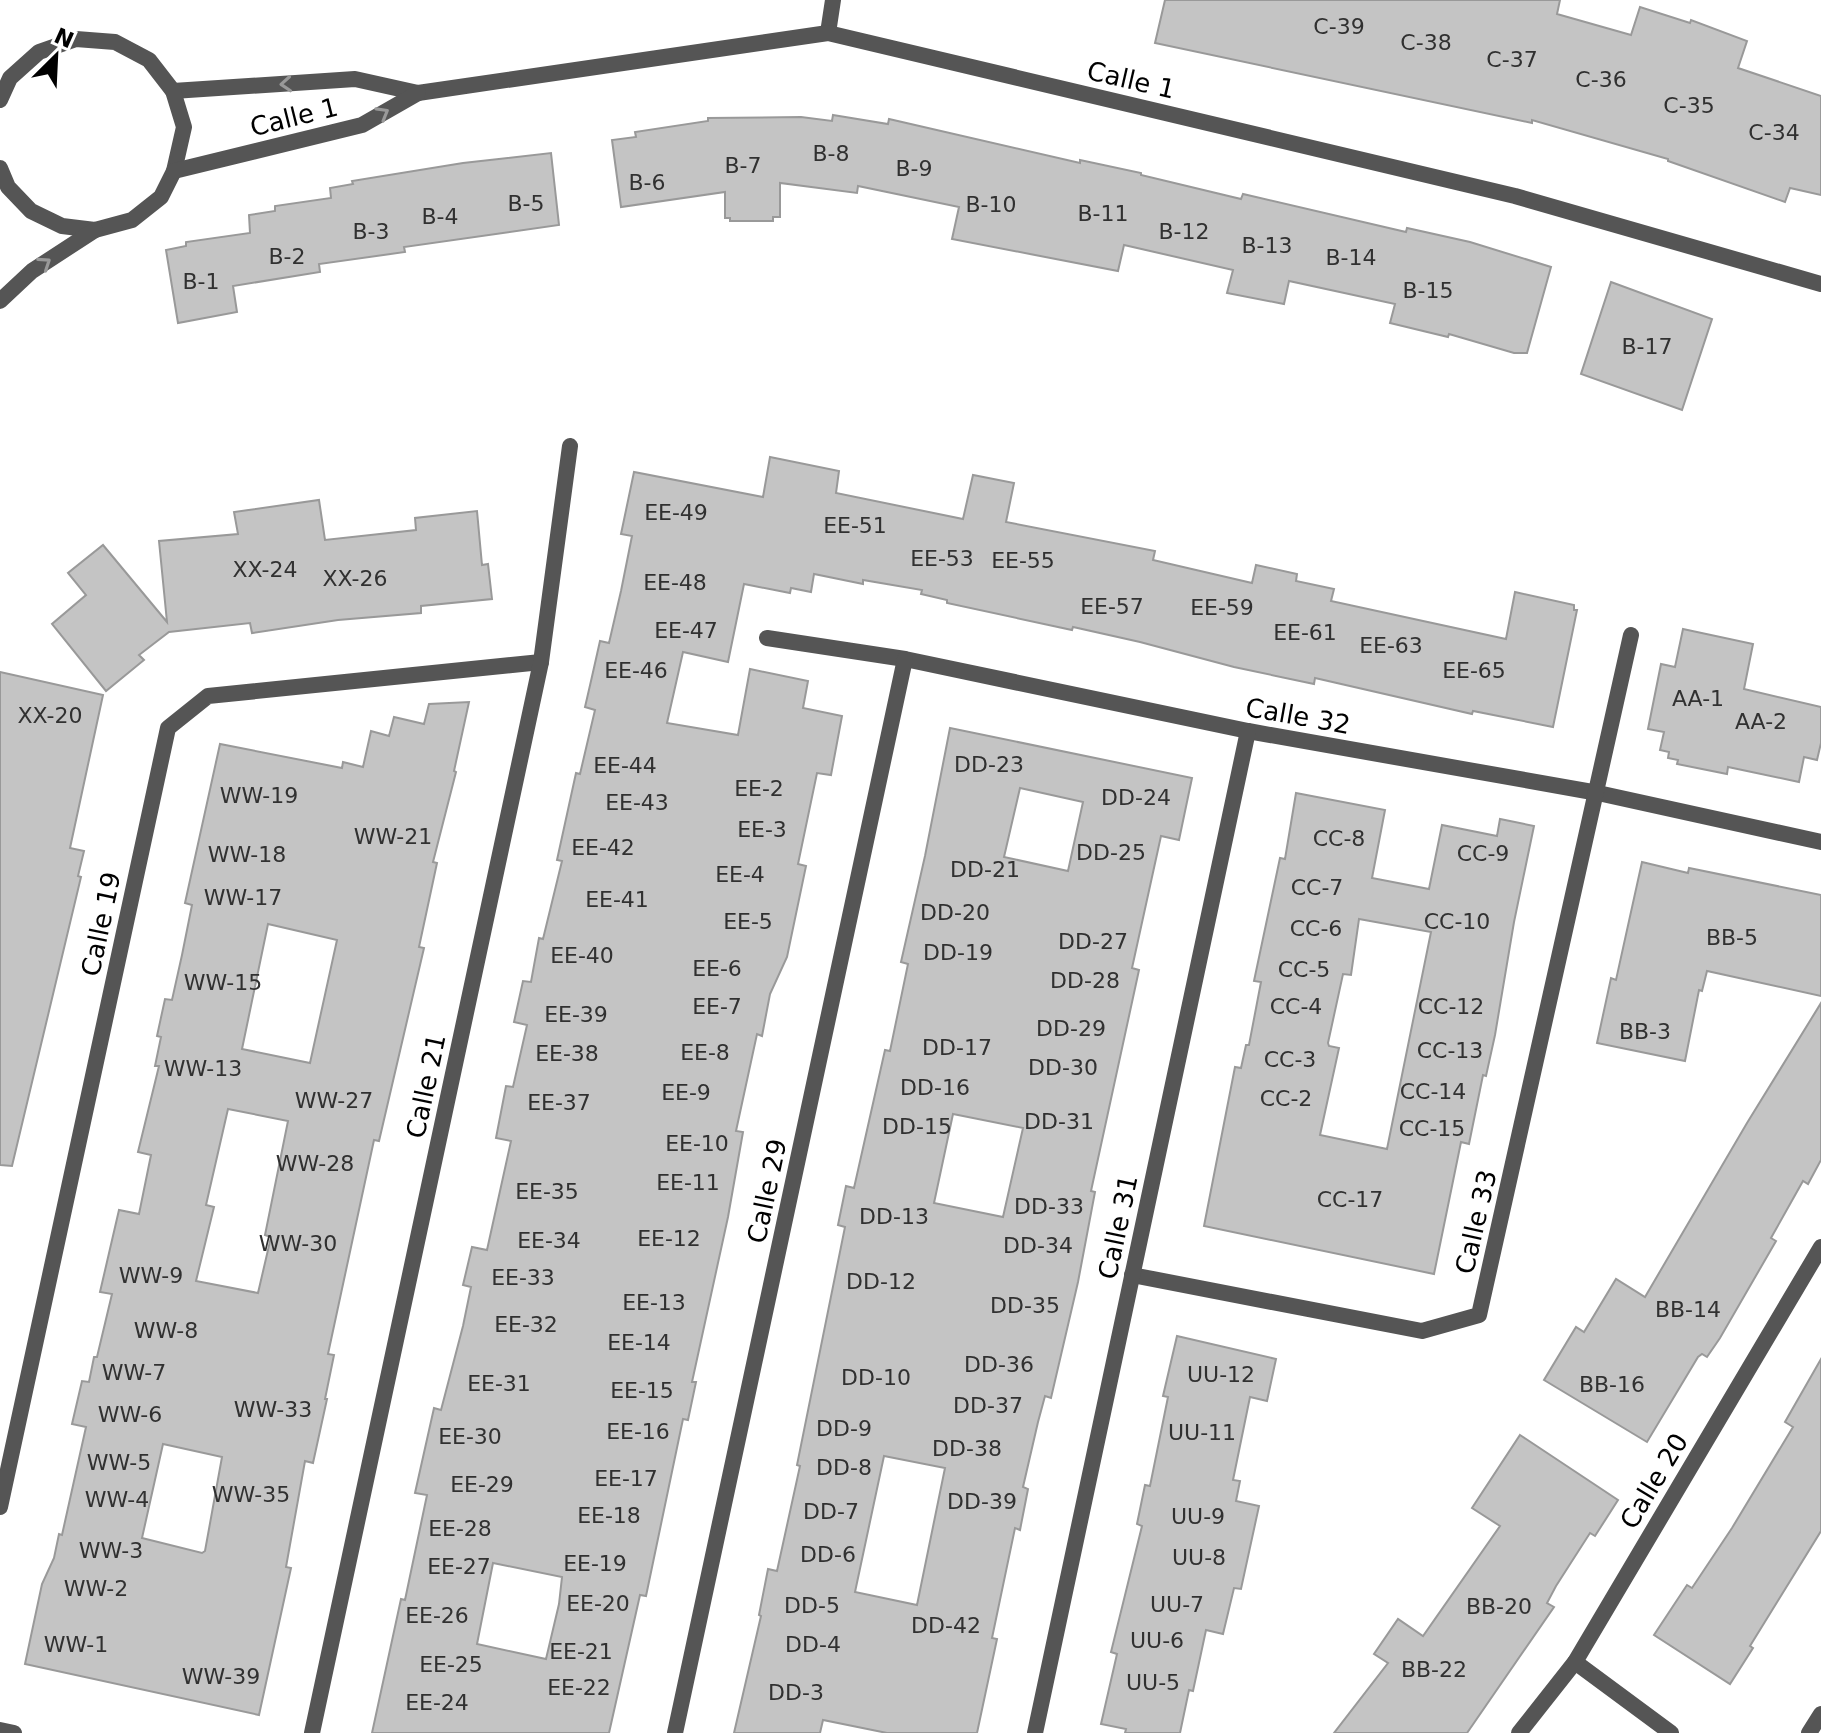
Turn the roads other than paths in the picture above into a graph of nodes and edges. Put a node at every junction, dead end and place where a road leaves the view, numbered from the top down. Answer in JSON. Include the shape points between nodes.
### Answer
{"nodes":[{"id":1,"x":833,"y":0,"type":"edge"},
{"id":2,"x":828,"y":33,"type":"junction"},
{"id":3,"x":173,"y":91,"type":"junction"},
{"id":4,"x":418,"y":93,"type":"junction"},
{"id":5,"x":0,"y":100,"type":"edge"},
{"id":6,"x":0,"y":168,"type":"edge"},
{"id":7,"x":174,"y":171,"type":"junction"},
{"id":8,"x":95,"y":230,"type":"junction"},
{"id":9,"x":1821,"y":284,"type":"edge"},
{"id":10,"x":0,"y":301,"type":"edge"},
{"id":11,"x":570,"y":446,"type":"dead end"},
{"id":12,"x":1631,"y":635,"type":"dead end"},
{"id":13,"x":767,"y":638,"type":"dead end"},
{"id":14,"x":905,"y":659,"type":"junction"},
{"id":15,"x":541,"y":662,"type":"junction"},
{"id":16,"x":1248,"y":731,"type":"junction"},
{"id":17,"x":1598,"y":793,"type":"junction"},
{"id":18,"x":1821,"y":842,"type":"edge"},
{"id":19,"x":1821,"y":1247,"type":"edge"},
{"id":20,"x":1132,"y":1275,"type":"junction"},
{"id":21,"x":0,"y":1507,"type":"edge"},
{"id":22,"x":1575,"y":1662,"type":"junction"},
{"id":23,"x":1821,"y":1714,"type":"edge"},
{"id":24,"x":0,"y":1730,"type":"edge"},
{"id":25,"x":14,"y":1733,"type":"edge"},
{"id":26,"x":312,"y":1733,"type":"edge"},
{"id":27,"x":675,"y":1733,"type":"edge"},
{"id":28,"x":1035,"y":1733,"type":"edge"},
{"id":29,"x":1519,"y":1733,"type":"edge"},
{"id":30,"x":1671,"y":1733,"type":"edge"},
{"id":31,"x":1809,"y":1733,"type":"edge"}],
"edges":[{"from":1,"to":2,"type":"street"},
{"from":2,"to":4,"type":"street","name":"Calle 1"},
{"from":2,"to":9,"type":"street","name":"Calle 1","via":[[1515,196]]},
{"from":4,"to":3,"type":"street","name":"Calle 1","one_way":true,"via":[[355,79]]},
{"from":3,"to":5,"type":"street","via":[[149,60],[115,42],[76,39],[39,52],[10,78]]},
{"from":3,"to":7,"type":"street","via":[[184,127]]},
{"from":7,"to":4,"type":"street","name":"Calle 1","one_way":true,"via":[[362,125]]},
{"from":6,"to":8,"type":"street","via":[[8,187],[31,211],[62,226]]},
{"from":7,"to":8,"type":"street","via":[[161,197],[132,220]]},
{"from":10,"to":8,"type":"street","one_way":true,"via":[[32,271]]},
{"from":11,"to":15,"type":"street","name":"Calle 21"},
{"from":12,"to":17,"type":"street"},
{"from":13,"to":14,"type":"street","name":"Calle 32"},
{"from":14,"to":16,"type":"street","name":"Calle 32"},
{"from":14,"to":27,"type":"street","name":"Calle 29"},
{"from":15,"to":21,"type":"street","name":"Calle 19","via":[[208,696],[168,728]]},
{"from":15,"to":26,"type":"street","name":"Calle 21"},
{"from":16,"to":17,"type":"street","name":"Calle 32"},
{"from":16,"to":20,"type":"street","name":"Calle 31"},
{"from":17,"to":18,"type":"street","name":"Calle 32"},
{"from":17,"to":20,"type":"street","name":"Calle 33","via":[[1479,1315],[1422,1331]]},
{"from":19,"to":22,"type":"street","name":"Calle 20"},
{"from":20,"to":28,"type":"street","name":"Calle 31"},
{"from":22,"to":29,"type":"street","name":"Calle 20"},
{"from":22,"to":30,"type":"street"},
{"from":23,"to":31,"type":"street"},
{"from":24,"to":25,"type":"street"}]}
